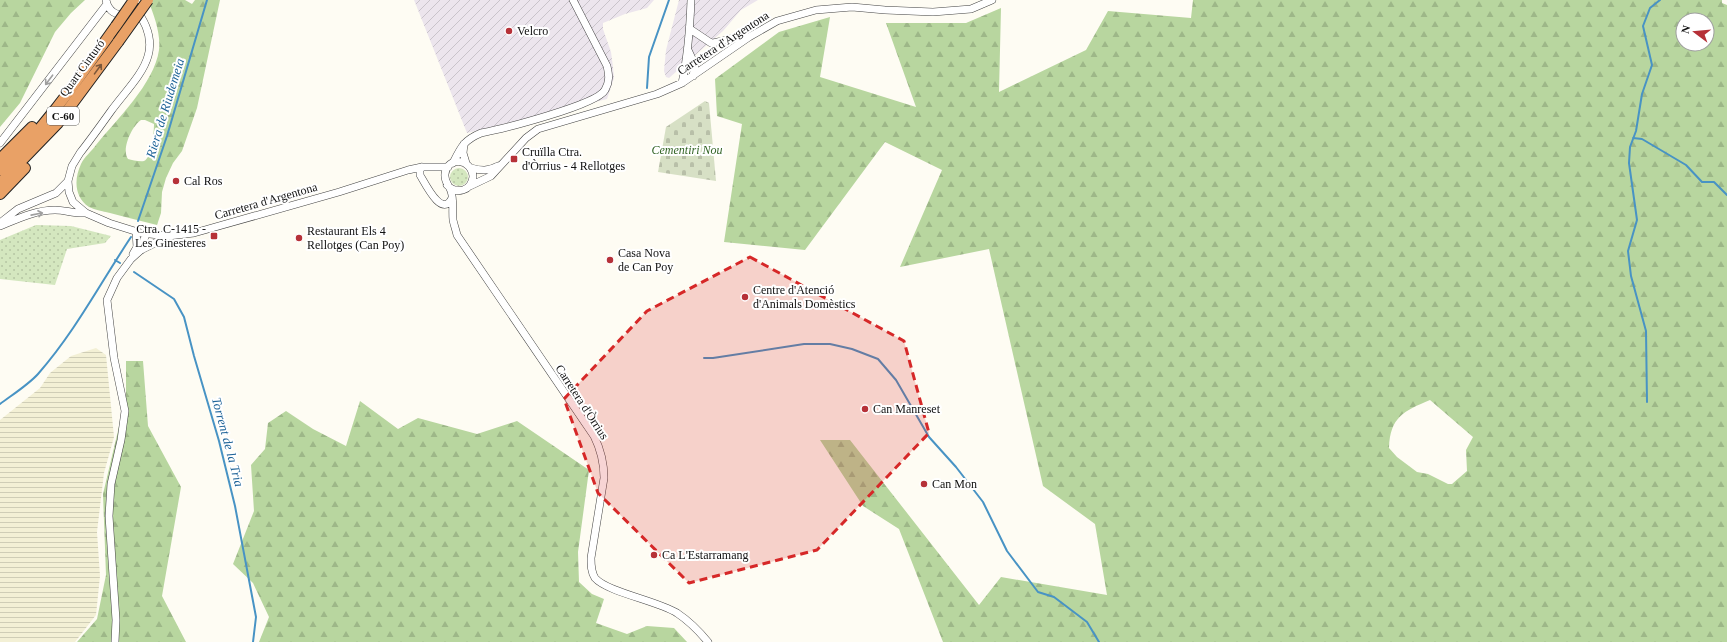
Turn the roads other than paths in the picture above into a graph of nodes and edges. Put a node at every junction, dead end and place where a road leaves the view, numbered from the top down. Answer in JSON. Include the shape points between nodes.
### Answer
{"nodes":[{"id":1,"x":138,"y":0,"type":"edge"},
{"id":2,"x":148,"y":0,"type":"edge"},
{"id":3,"x":573,"y":0,"type":"edge"},
{"id":4,"x":691,"y":0,"type":"edge"},
{"id":5,"x":992,"y":0,"type":"edge"},
{"id":6,"x":106,"y":2,"type":"edge"},
{"id":7,"x":135,"y":4,"type":"edge"},
{"id":8,"x":690,"y":29,"type":"junction"},
{"id":9,"x":749,"y":37,"type":"junction"},
{"id":10,"x":688,"y":50,"type":"junction"},
{"id":11,"x":89,"y":64,"type":"junction"},
{"id":12,"x":693,"y":76,"type":"junction"},
{"id":13,"x":682,"y":83,"type":"junction"},
{"id":14,"x":83,"y":91,"type":"junction"},
{"id":15,"x":0,"y":142,"type":"edge"},
{"id":16,"x":464,"y":142,"type":"junction"},
{"id":17,"x":0,"y":159,"type":"edge"},
{"id":18,"x":450,"y":165,"type":"junction"},
{"id":19,"x":468,"y":166,"type":"junction"},
{"id":20,"x":500,"y":166,"type":"junction"},
{"id":21,"x":426,"y":168,"type":"junction"},
{"id":22,"x":0,"y":170,"type":"edge"},
{"id":23,"x":68,"y":181,"type":"junction"},
{"id":24,"x":446,"y":182,"type":"junction"},
{"id":25,"x":0,"y":183,"type":"edge"},
{"id":26,"x":470,"y":186,"type":"junction"},
{"id":27,"x":463,"y":191,"type":"junction"},
{"id":28,"x":0,"y":194,"type":"edge"},
{"id":29,"x":452,"y":200,"type":"junction"},
{"id":30,"x":86,"y":214,"type":"junction"},
{"id":31,"x":0,"y":223,"type":"edge"},
{"id":32,"x":0,"y":226,"type":"edge"},
{"id":33,"x":141,"y":232,"type":"junction"},
{"id":34,"x":168,"y":236,"type":"junction"},
{"id":35,"x":140,"y":250,"type":"junction"},
{"id":36,"x":131,"y":259,"type":"junction"},
{"id":37,"x":115,"y":642,"type":"edge"},
{"id":38,"x":708,"y":642,"type":"edge"}],
"edges":[{"from":1,"to":7,"type":"street"},
{"from":14,"to":2,"type":"highway","name":"Quart Cinturó","number":"C-60","one_way":true,"bridge":true},
{"from":3,"to":16,"type":"street","via":[[606,66],[609,78],[605,91],[590,101],[574,107],[481,133]]},
{"from":4,"to":8,"type":"street"},
{"from":5,"to":9,"type":"street","name":"Carretera d'Argentona","via":[[971,9],[933,12],[852,7],[816,10],[777,21]]},
{"from":6,"to":7,"type":"street","via":[[112,12],[119,15],[130,13]]},
{"from":6,"to":15,"type":"street","one_way":true},
{"from":7,"to":11,"type":"highway","name":"Quart Cinturó","number":"C-60","bridge":true},
{"from":7,"to":23,"type":"street","via":[[148,27],[151,45],[143,69],[80,153],[72,166]]},
{"from":8,"to":9,"type":"street","via":[[711,43],[741,36]]},
{"from":8,"to":10,"type":"street"},
{"from":9,"to":12,"type":"street","name":"Carretera d'Argentona"},
{"from":10,"to":12,"type":"street","via":[[695,65]]},
{"from":10,"to":13,"type":"street"},
{"from":11,"to":17,"type":"highway","number":"C-60"},
{"from":11,"to":22,"type":"highway","name":"Quart Cinturó","number":"C-60","via":[[52,114]]},
{"from":12,"to":13,"type":"street","name":"Carretera d'Argentona"},
{"from":13,"to":20,"type":"street","name":"Carretera d'Argentona","via":[[657,94],[538,129]]},
{"from":14,"to":25,"type":"highway","name":"Quart Cinturó","number":"C-60","via":[[38,145]]},
{"from":14,"to":28,"type":"highway","number":"C-60","via":[[68,118]]},
{"from":16,"to":18,"type":"street"},
{"from":16,"to":19,"type":"street","via":[[463,153]]},
{"from":18,"to":19,"type":"street","via":[[461,162]]},
{"from":18,"to":21,"type":"street","name":"Carretera d'Argentona"},
{"from":18,"to":24,"type":"street","via":[[445,173]]},
{"from":19,"to":20,"type":"street","via":[[488,171]]},
{"from":19,"to":26,"type":"street","via":[[473,177]]},
{"from":20,"to":26,"type":"street","via":[[490,176]]},
{"from":21,"to":24,"type":"street"},
{"from":21,"to":29,"type":"street","via":[[420,170],[420,175],[438,202],[444,205]]},
{"from":21,"to":34,"type":"street","name":"Carretera d'Argentona","via":[[408,170],[194,233]]},
{"from":23,"to":30,"type":"street","name":"Carretera d'Argentona","via":[[68,192]]},
{"from":23,"to":31,"type":"street","via":[[56,193],[18,209]]},
{"from":24,"to":27,"type":"street","via":[[455,190]]},
{"from":24,"to":29,"type":"street","name":"Carretera d'Òrrius"},
{"from":26,"to":27,"type":"street"},
{"from":27,"to":29,"type":"street"},
{"from":29,"to":38,"type":"street","name":"Carretera d'Òrrius","via":[[457,235],[599,447],[604,478],[590,566],[596,578],[610,587],[677,613],[696,627]]},
{"from":32,"to":30,"type":"street","one_way":true,"via":[[25,216],[54,210]]},
{"from":30,"to":33,"type":"street","name":"Carretera d'Argentona"},
{"from":33,"to":34,"type":"street","name":"Carretera d'Argentona"},
{"from":33,"to":35,"type":"street"},
{"from":33,"to":36,"type":"street"},
{"from":34,"to":35,"type":"street"},
{"from":35,"to":36,"type":"street"},
{"from":36,"to":37,"type":"street","via":[[117,278],[107,300],[114,358],[125,411],[111,484],[109,516],[116,620]]}]}
